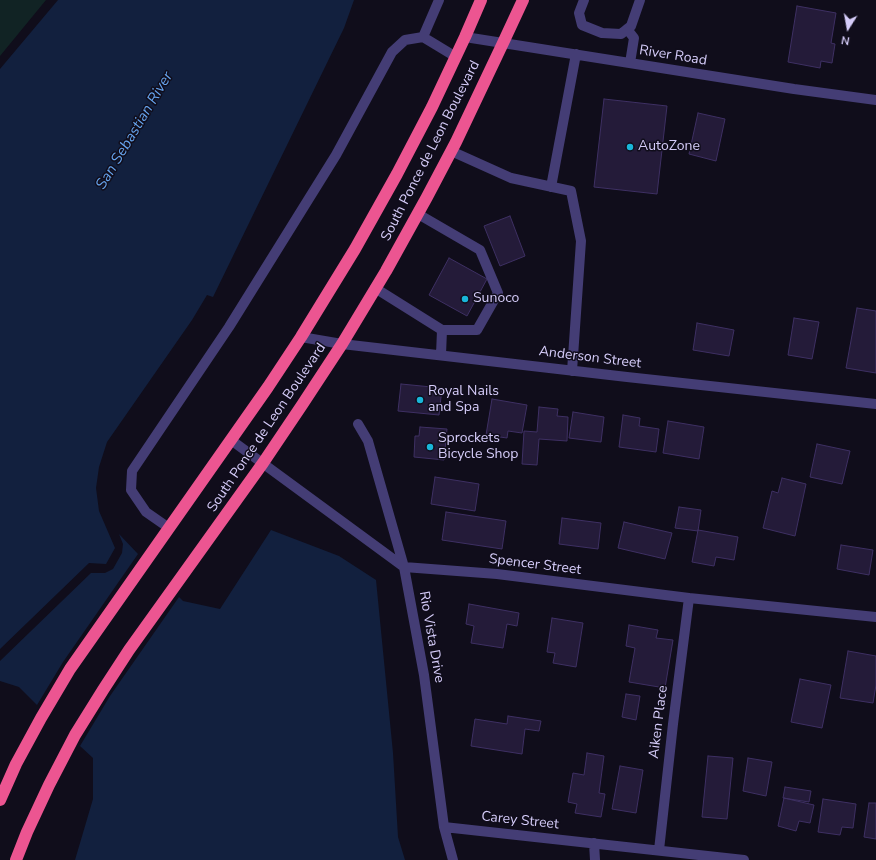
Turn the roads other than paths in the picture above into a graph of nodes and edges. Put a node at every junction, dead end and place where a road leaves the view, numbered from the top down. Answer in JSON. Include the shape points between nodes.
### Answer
{"nodes":[{"id":1,"x":439,"y":0,"type":"edge"},
{"id":2,"x":481,"y":0,"type":"edge"},
{"id":3,"x":523,"y":0,"type":"edge"},
{"id":4,"x":584,"y":0,"type":"edge"},
{"id":5,"x":640,"y":0,"type":"edge"},
{"id":6,"x":627,"y":29,"type":"junction"},
{"id":7,"x":423,"y":37,"type":"junction"},
{"id":8,"x":465,"y":38,"type":"junction"},
{"id":9,"x":504,"y":43,"type":"junction"},
{"id":10,"x":576,"y":54,"type":"junction"},
{"id":11,"x":456,"y":56,"type":"junction"},
{"id":12,"x":630,"y":63,"type":"junction"},
{"id":13,"x":876,"y":100,"type":"edge"},
{"id":14,"x":451,"y":151,"type":"junction"},
{"id":15,"x":551,"y":187,"type":"junction"},
{"id":16,"x":418,"y":214,"type":"junction"},
{"id":17,"x":375,"y":288,"type":"junction"},
{"id":18,"x":442,"y":330,"type":"junction"},
{"id":19,"x":301,"y":337,"type":"junction"},
{"id":20,"x":342,"y":344,"type":"junction"},
{"id":21,"x":441,"y":355,"type":"junction"},
{"id":22,"x":572,"y":371,"type":"junction"},
{"id":23,"x":876,"y":404,"type":"edge"},
{"id":24,"x":358,"y":424,"type":"dead end"},
{"id":25,"x":231,"y":440,"type":"junction"},
{"id":26,"x":263,"y":463,"type":"junction"},
{"id":27,"x":169,"y":528,"type":"junction"},
{"id":28,"x":404,"y":567,"type":"junction"},
{"id":29,"x":690,"y":598,"type":"junction"},
{"id":30,"x":876,"y":617,"type":"edge"},
{"id":31,"x":0,"y":799,"type":"edge"},
{"id":32,"x":444,"y":827,"type":"junction"},
{"id":33,"x":594,"y":843,"type":"junction"},
{"id":34,"x":659,"y":850,"type":"junction"},
{"id":35,"x":714,"y":858,"type":"edge"},
{"id":36,"x":16,"y":860,"type":"edge"},
{"id":37,"x":453,"y":860,"type":"edge"},
{"id":38,"x":595,"y":860,"type":"edge"},
{"id":39,"x":744,"y":860,"type":"edge"}],
"edges":[{"from":1,"to":7,"type":"street"},
{"from":2,"to":8,"type":"highway","name":"South Ponce de Leon Boulevard"},
{"from":3,"to":9,"type":"highway","name":"South Ponce de Leon Boulevard"},
{"from":4,"to":6,"type":"street","via":[[579,13],[582,25],[602,33],[621,34]]},
{"from":5,"to":6,"type":"street"},
{"from":6,"to":12,"type":"street","via":[[634,38]]},
{"from":7,"to":11,"type":"street"},
{"from":7,"to":27,"type":"street","via":[[405,40],[392,52],[336,155],[229,327],[132,471],[131,490],[146,512]]},
{"from":8,"to":9,"type":"street","name":"River Road"},
{"from":8,"to":11,"type":"highway","name":"South Ponce de Leon Boulevard"},
{"from":9,"to":10,"type":"street","name":"River Road"},
{"from":9,"to":14,"type":"highway","name":"South Ponce de Leon Boulevard"},
{"from":10,"to":12,"type":"street","name":"River Road"},
{"from":10,"to":15,"type":"street"},
{"from":11,"to":19,"type":"highway","name":"South Ponce de Leon Boulevard","via":[[397,174]]},
{"from":12,"to":13,"type":"street","name":"River Road"},
{"from":14,"to":15,"type":"street","via":[[511,178]]},
{"from":14,"to":16,"type":"highway","name":"South Ponce de Leon Boulevard"},
{"from":15,"to":22,"type":"street","via":[[571,192],[580,241]]},
{"from":16,"to":17,"type":"highway","name":"South Ponce de Leon Boulevard"},
{"from":16,"to":18,"type":"street","via":[[480,250],[498,293],[477,330]]},
{"from":17,"to":18,"type":"street"},
{"from":17,"to":20,"type":"highway","name":"South Ponce de Leon Boulevard"},
{"from":18,"to":21,"type":"street"},
{"from":19,"to":20,"type":"street","name":"Anderson Street"},
{"from":19,"to":25,"type":"highway","name":"South Ponce de Leon Boulevard"},
{"from":20,"to":21,"type":"street","name":"Anderson Street"},
{"from":20,"to":26,"type":"highway","name":"South Ponce de Leon Boulevard"},
{"from":21,"to":22,"type":"street","name":"Anderson Street"},
{"from":22,"to":23,"type":"street","name":"Anderson Street"},
{"from":24,"to":28,"type":"street","name":"Rio Vista Drive","via":[[368,441]]},
{"from":25,"to":26,"type":"street"},
{"from":25,"to":27,"type":"highway","name":"South Ponce de Leon Boulevard"},
{"from":26,"to":28,"type":"street"},
{"from":26,"to":36,"type":"highway","name":"South Ponce de Leon Boulevard","via":[[102,690],[49,785]]},
{"from":27,"to":31,"type":"highway","name":"South Ponce de Leon Boulevard","via":[[70,669],[16,764]]},
{"from":28,"to":29,"type":"street","name":"Spencer Street","via":[[497,574]]},
{"from":28,"to":32,"type":"street","name":"Rio Vista Drive","via":[[424,675]]},
{"from":29,"to":30,"type":"street","name":"Spencer Street"},
{"from":29,"to":34,"type":"street","name":"Aiken Place"},
{"from":32,"to":33,"type":"street","name":"Carey Street"},
{"from":32,"to":37,"type":"street","name":"Rio Vista Drive"},
{"from":33,"to":34,"type":"street","name":"Carey Street"},
{"from":33,"to":38,"type":"street"},
{"from":34,"to":35,"type":"street","name":"Carey Street"},
{"from":35,"to":39,"type":"street","name":"Carey Street"}]}
